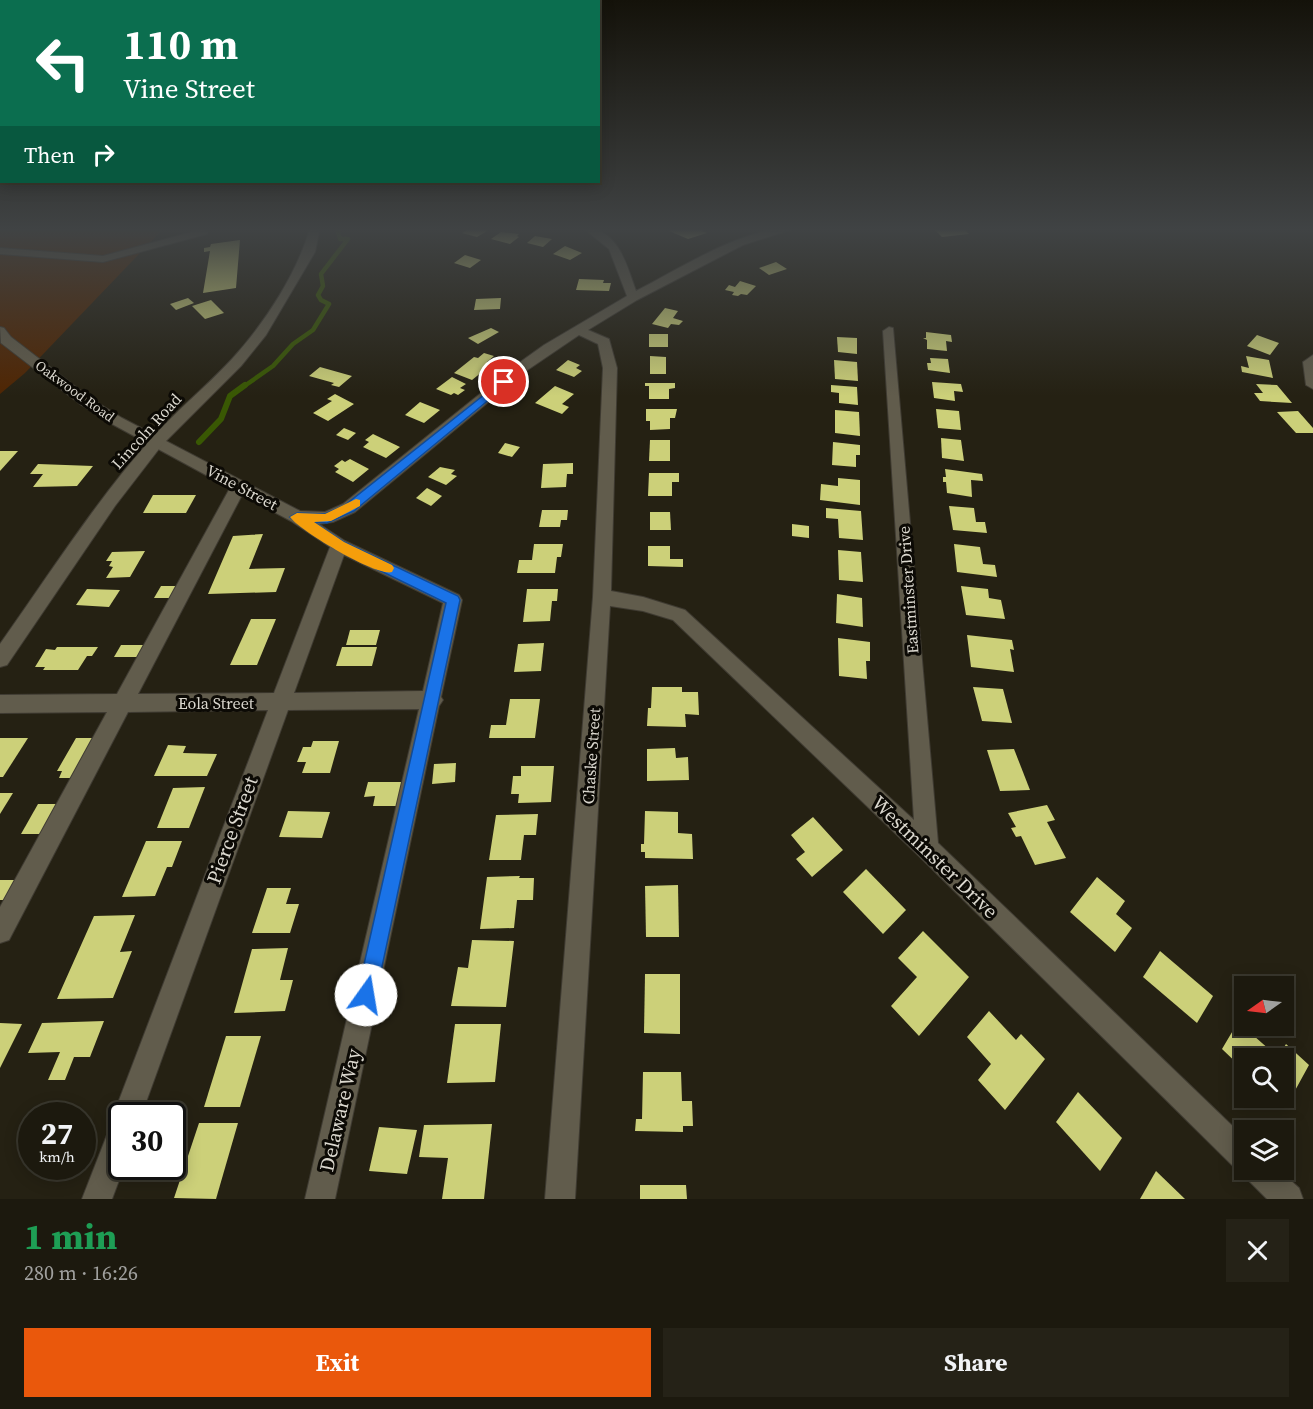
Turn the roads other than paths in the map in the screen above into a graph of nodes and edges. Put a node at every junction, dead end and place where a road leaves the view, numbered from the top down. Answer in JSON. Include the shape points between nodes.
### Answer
{"nodes":[{"id":1,"x":290,"y":284,"type":"edge"},
{"id":2,"x":628,"y":284,"type":"edge"},
{"id":3,"x":659,"y":284,"type":"edge"},
{"id":4,"x":633,"y":297,"type":"junction"},
{"id":5,"x":578,"y":330,"type":"junction"},
{"id":6,"x":0,"y":331,"type":"edge"},
{"id":7,"x":889,"y":331,"type":"dead end"},
{"id":8,"x":1313,"y":359,"type":"edge"},
{"id":9,"x":1313,"y":385,"type":"edge"},
{"id":10,"x":157,"y":442,"type":"junction"},
{"id":11,"x":239,"y":486,"type":"junction"},
{"id":12,"x":297,"y":517,"type":"junction"},
{"id":13,"x":339,"y":545,"type":"junction"},
{"id":14,"x":602,"y":597,"type":"junction"},
{"id":15,"x":453,"y":600,"type":"joint"},
{"id":16,"x":0,"y":659,"type":"edge"},
{"id":17,"x":433,"y":700,"type":"junction"},
{"id":18,"x":280,"y":702,"type":"junction"},
{"id":19,"x":0,"y":704,"type":"edge"},
{"id":20,"x":121,"y":704,"type":"junction"},
{"id":21,"x":927,"y":848,"type":"junction"},
{"id":22,"x":0,"y":931,"type":"edge"},
{"id":23,"x":132,"y":1102,"type":"edge"},
{"id":24,"x":1234,"y":1147,"type":"edge"},
{"id":25,"x":108,"y":1170,"type":"edge"},
{"id":26,"x":1268,"y":1180,"type":"edge"},
{"id":27,"x":97,"y":1199,"type":"edge"},
{"id":28,"x":320,"y":1199,"type":"edge"},
{"id":29,"x":560,"y":1199,"type":"edge"},
{"id":30,"x":1288,"y":1199,"type":"edge"}],
"edges":[{"from":1,"to":10,"type":"street","name":"Lincoln Road","via":[[262,332],[236,363]]},
{"from":2,"to":4,"type":"street"},
{"from":3,"to":4,"type":"street"},
{"from":4,"to":5,"type":"street"},
{"from":5,"to":12,"type":"street","via":[[521,368],[349,508],[327,518]]},
{"from":5,"to":14,"type":"street","name":"Chaske Street","via":[[604,342],[610,368]]},
{"from":6,"to":10,"type":"street","name":"Oakwood Road","via":[[6,340],[85,401]]},
{"from":7,"to":21,"type":"street","name":"Eastminster Drive"},
{"from":8,"to":9,"type":"street"},
{"from":10,"to":11,"type":"street","name":"Vine Street"},
{"from":10,"to":16,"type":"street","name":"Lincoln Road","via":[[109,502]]},
{"from":11,"to":12,"type":"street","name":"Vine Street"},
{"from":11,"to":20,"type":"street"},
{"from":12,"to":13,"type":"street","name":"Vine Street"},
{"from":13,"to":15,"type":"street","name":"Vine Street"},
{"from":13,"to":18,"type":"street","name":"Pierce Street"},
{"from":14,"to":21,"type":"street","name":"Westminster Drive","via":[[678,615]]},
{"from":14,"to":29,"type":"street","name":"Chaske Street"},
{"from":15,"to":17,"type":"street","name":"Delaware Way"},
{"from":17,"to":18,"type":"street","name":"Eola Street"},
{"from":17,"to":28,"type":"street","name":"Delaware Way"},
{"from":18,"to":20,"type":"street","name":"Eola Street"},
{"from":18,"to":23,"type":"street","name":"Pierce Street"},
{"from":19,"to":20,"type":"street","name":"Eola Street"},
{"from":20,"to":22,"type":"street"},
{"from":21,"to":24,"type":"street","name":"Westminster Drive"},
{"from":25,"to":27,"type":"street"},
{"from":26,"to":30,"type":"street"}]}
